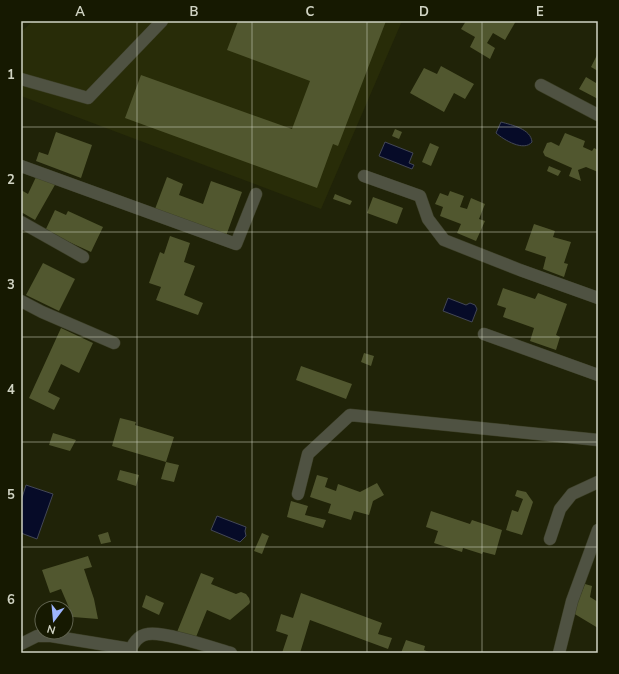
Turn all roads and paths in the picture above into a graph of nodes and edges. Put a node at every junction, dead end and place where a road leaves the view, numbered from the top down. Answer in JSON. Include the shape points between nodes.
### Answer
{"nodes":[{"id":1,"x":162,"y":21,"type":"edge"},
{"id":2,"x":21,"y":79,"type":"edge"},
{"id":3,"x":540,"y":85,"type":"dead end"},
{"id":4,"x":598,"y":115,"type":"edge"},
{"id":5,"x":21,"y":166,"type":"edge"},
{"id":6,"x":364,"y":176,"type":"dead end"},
{"id":7,"x":256,"y":194,"type":"dead end"},
{"id":8,"x":21,"y":222,"type":"edge"},
{"id":9,"x":83,"y":257,"type":"dead end"},
{"id":10,"x":598,"y":298,"type":"edge"},
{"id":11,"x":21,"y":302,"type":"edge"},
{"id":12,"x":484,"y":334,"type":"dead end"},
{"id":13,"x":114,"y":343,"type":"dead end"},
{"id":14,"x":598,"y":375,"type":"edge"},
{"id":15,"x":598,"y":440,"type":"edge"},
{"id":16,"x":598,"y":482,"type":"edge"},
{"id":17,"x":298,"y":494,"type":"dead end"},
{"id":18,"x":598,"y":530,"type":"edge"},
{"id":19,"x":550,"y":539,"type":"dead end"},
{"id":20,"x":21,"y":644,"type":"edge"},
{"id":21,"x":131,"y":651,"type":"edge"},
{"id":22,"x":231,"y":653,"type":"edge"},
{"id":23,"x":559,"y":653,"type":"edge"}],
"edges":[{"from":1,"to":2,"type":"street","via":[[88,98]]},
{"from":3,"to":4,"type":"street"},
{"from":5,"to":7,"type":"street","via":[[236,244]]},
{"from":6,"to":10,"type":"street","via":[[420,196],[428,219],[444,240]]},
{"from":8,"to":9,"type":"street"},
{"from":11,"to":13,"type":"street"},
{"from":12,"to":14,"type":"street"},
{"from":15,"to":17,"type":"street","via":[[350,415],[308,454]]},
{"from":16,"to":19,"type":"street","via":[[572,494],[560,509]]},
{"from":18,"to":23,"type":"street","via":[[572,601]]},
{"from":20,"to":21,"type":"street","via":[[37,636],[51,636]]},
{"from":21,"to":22,"type":"street","via":[[137,639],[148,634],[162,634]]}]}
